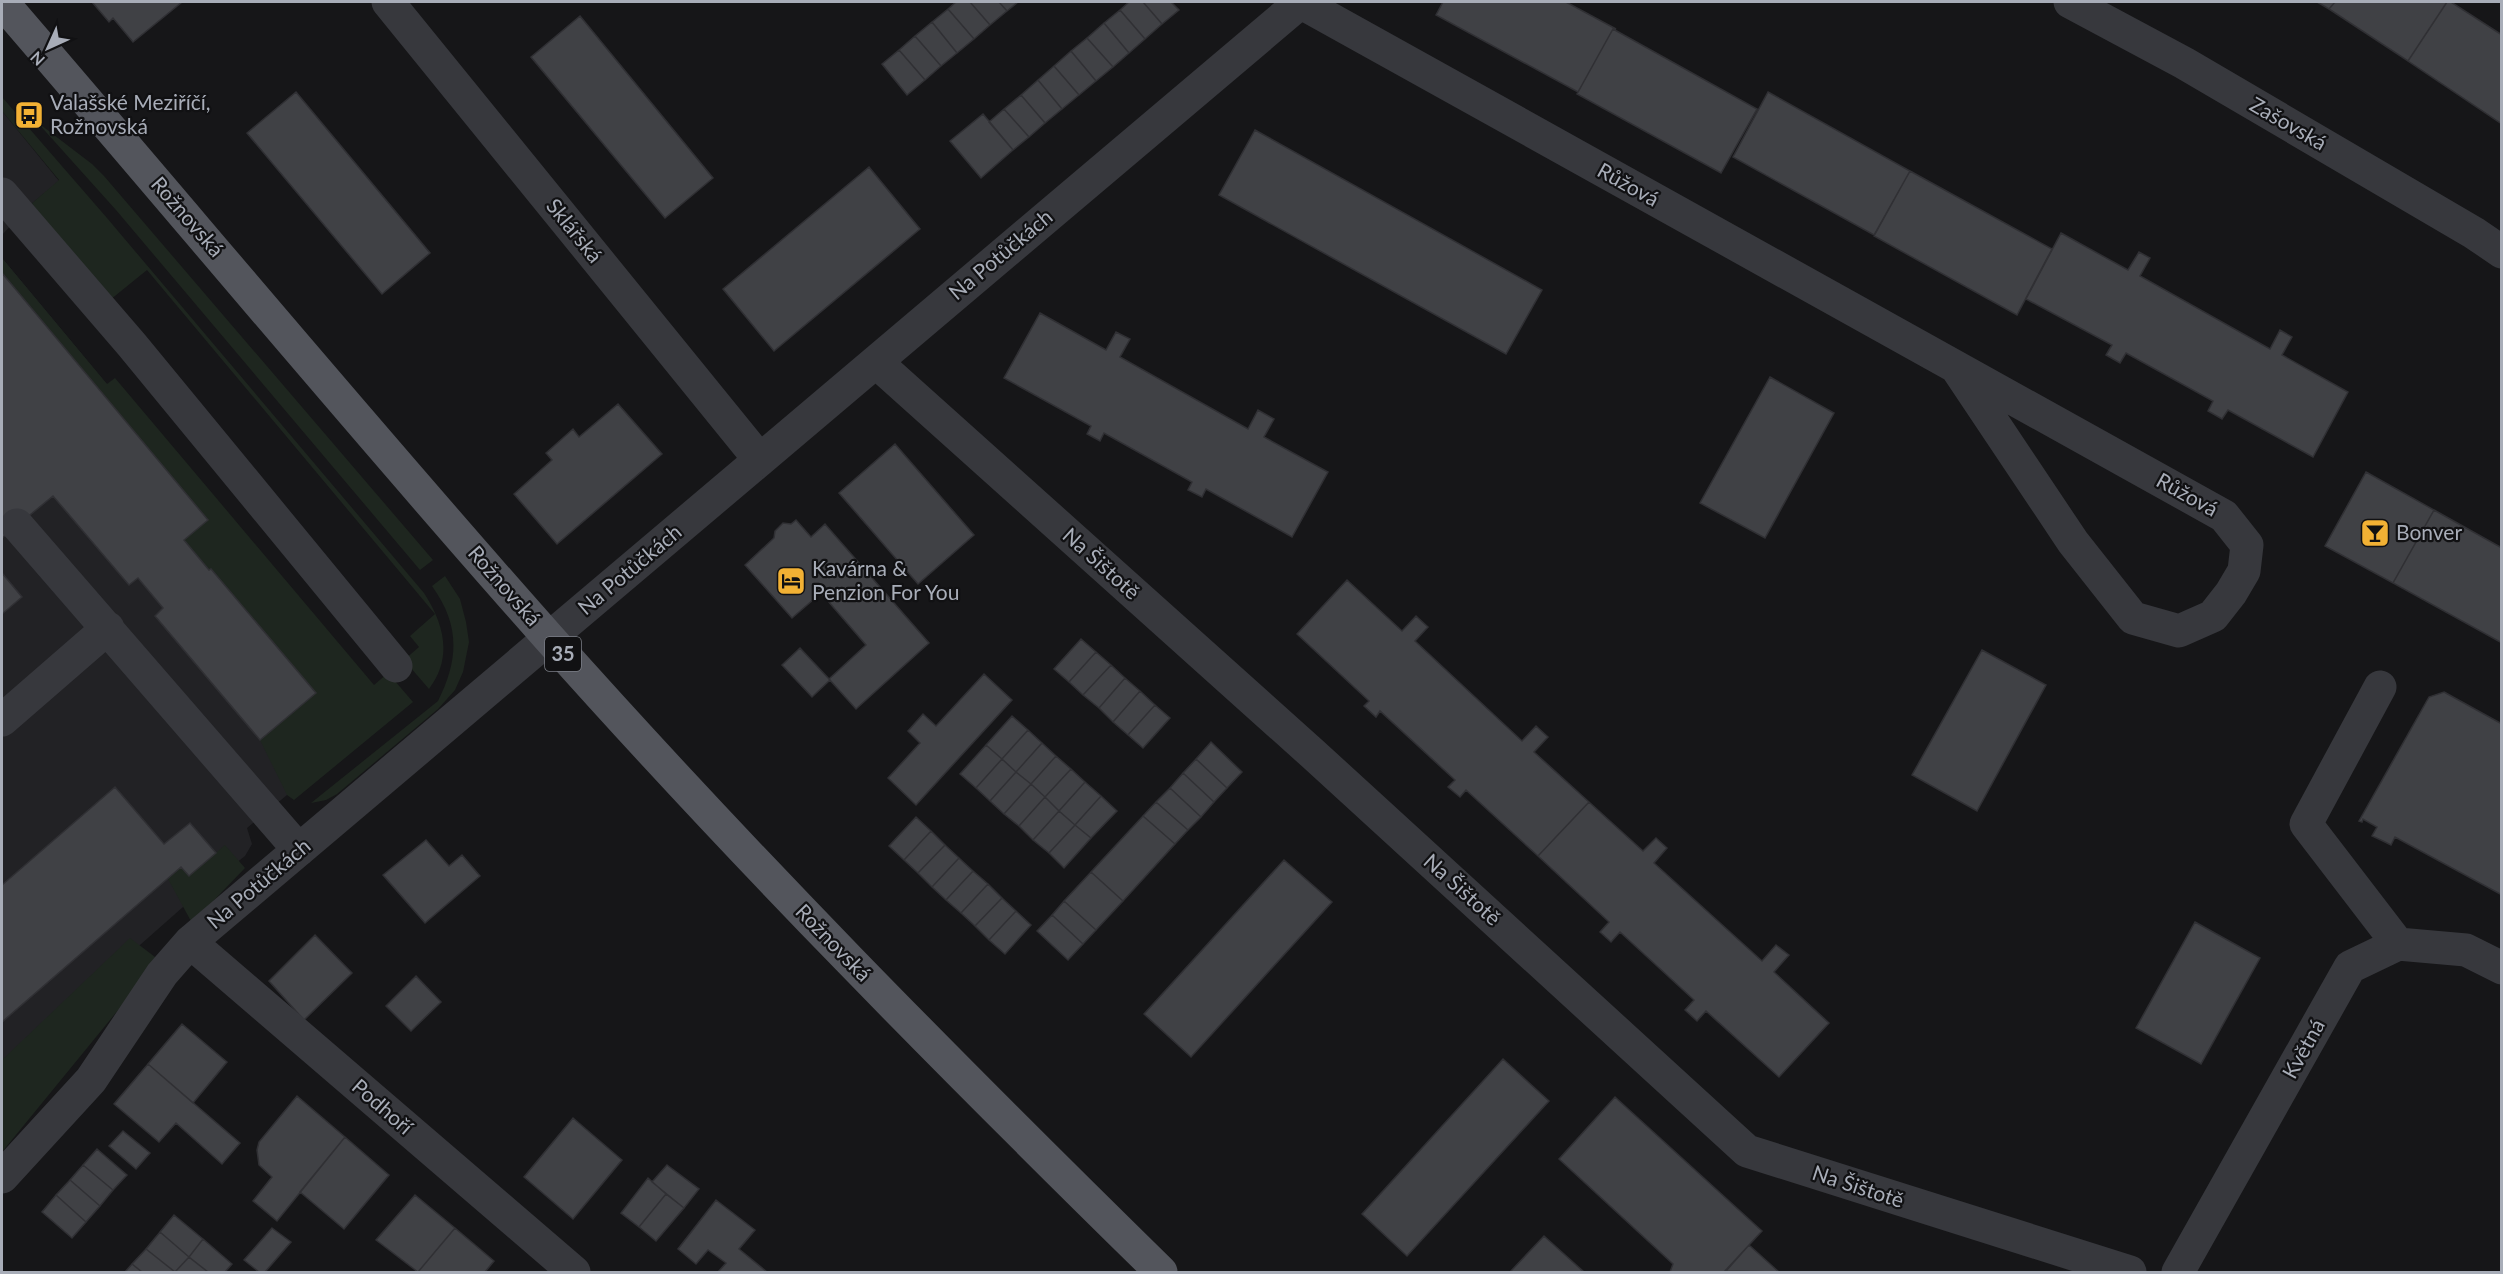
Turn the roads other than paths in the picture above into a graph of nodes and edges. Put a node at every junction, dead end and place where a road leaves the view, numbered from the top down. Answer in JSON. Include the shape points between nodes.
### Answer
{"nodes":[{"id":1,"x":2,"y":2,"type":"edge"},
{"id":2,"x":388,"y":2,"type":"edge"},
{"id":3,"x":1300,"y":2,"type":"edge"},
{"id":4,"x":2070,"y":2,"type":"edge"},
{"id":5,"x":2,"y":194,"type":"edge"},
{"id":6,"x":2502,"y":252,"type":"edge"},
{"id":7,"x":876,"y":362,"type":"junction"},
{"id":8,"x":1956,"y":367,"type":"junction"},
{"id":9,"x":760,"y":460,"type":"junction"},
{"id":10,"x":17,"y":525,"type":"dead end"},
{"id":11,"x":108,"y":628,"type":"junction"},
{"id":12,"x":549,"y":638,"type":"junction"},
{"id":13,"x":396,"y":666,"type":"dead end"},
{"id":14,"x":2380,"y":687,"type":"dead end"},
{"id":15,"x":2,"y":720,"type":"edge"},
{"id":16,"x":299,"y":850,"type":"junction"},
{"id":17,"x":190,"y":942,"type":"junction"},
{"id":18,"x":2398,"y":944,"type":"junction"},
{"id":19,"x":2502,"y":968,"type":"edge"},
{"id":20,"x":2,"y":1177,"type":"edge"},
{"id":21,"x":574,"y":1272,"type":"edge"},
{"id":22,"x":1161,"y":1272,"type":"edge"},
{"id":23,"x":2130,"y":1272,"type":"edge"},
{"id":24,"x":2178,"y":1272,"type":"edge"}],
"edges":[{"from":1,"to":12,"type":"main road","name":"Rožnovská","number":"35"},
{"from":2,"to":9,"type":"street","name":"Sklářská"},
{"from":3,"to":7,"type":"street","name":"Na Potůčkách"},
{"from":3,"to":8,"type":"street","name":"Růžová"},
{"from":4,"to":6,"type":"street","name":"Zašovská","via":[[2184,63]]},
{"from":5,"to":13,"type":"street","via":[[132,345]]},
{"from":7,"to":9,"type":"street","name":"Na Potůčkách"},
{"from":7,"to":23,"type":"street","name":"Na Šištotě","via":[[1747,1151]]},
{"from":8,"to":8,"type":"street","name":"Růžová","via":[[2073,542],[2133,618],[2179,631],[2213,616],[2244,571],[2247,545],[2224,516]]},
{"from":9,"to":12,"type":"street","name":"Na Potůčkách"},
{"from":10,"to":11,"type":"street"},
{"from":11,"to":15,"type":"street"},
{"from":11,"to":16,"type":"street"},
{"from":12,"to":16,"type":"street","name":"Na Potůčkách"},
{"from":12,"to":22,"type":"main road","name":"Rožnovská","number":"35","via":[[803,913]]},
{"from":14,"to":18,"type":"street","via":[[2306,824]]},
{"from":16,"to":17,"type":"street","name":"Na Potůčkách"},
{"from":17,"to":20,"type":"street","name":"Na Potůčkách","via":[[162,974],[91,1080]]},
{"from":17,"to":21,"type":"street","name":"Podhoří"},
{"from":18,"to":19,"type":"street","via":[[2466,950]]},
{"from":18,"to":24,"type":"street","name":"Květná","via":[[2350,967]]}]}
